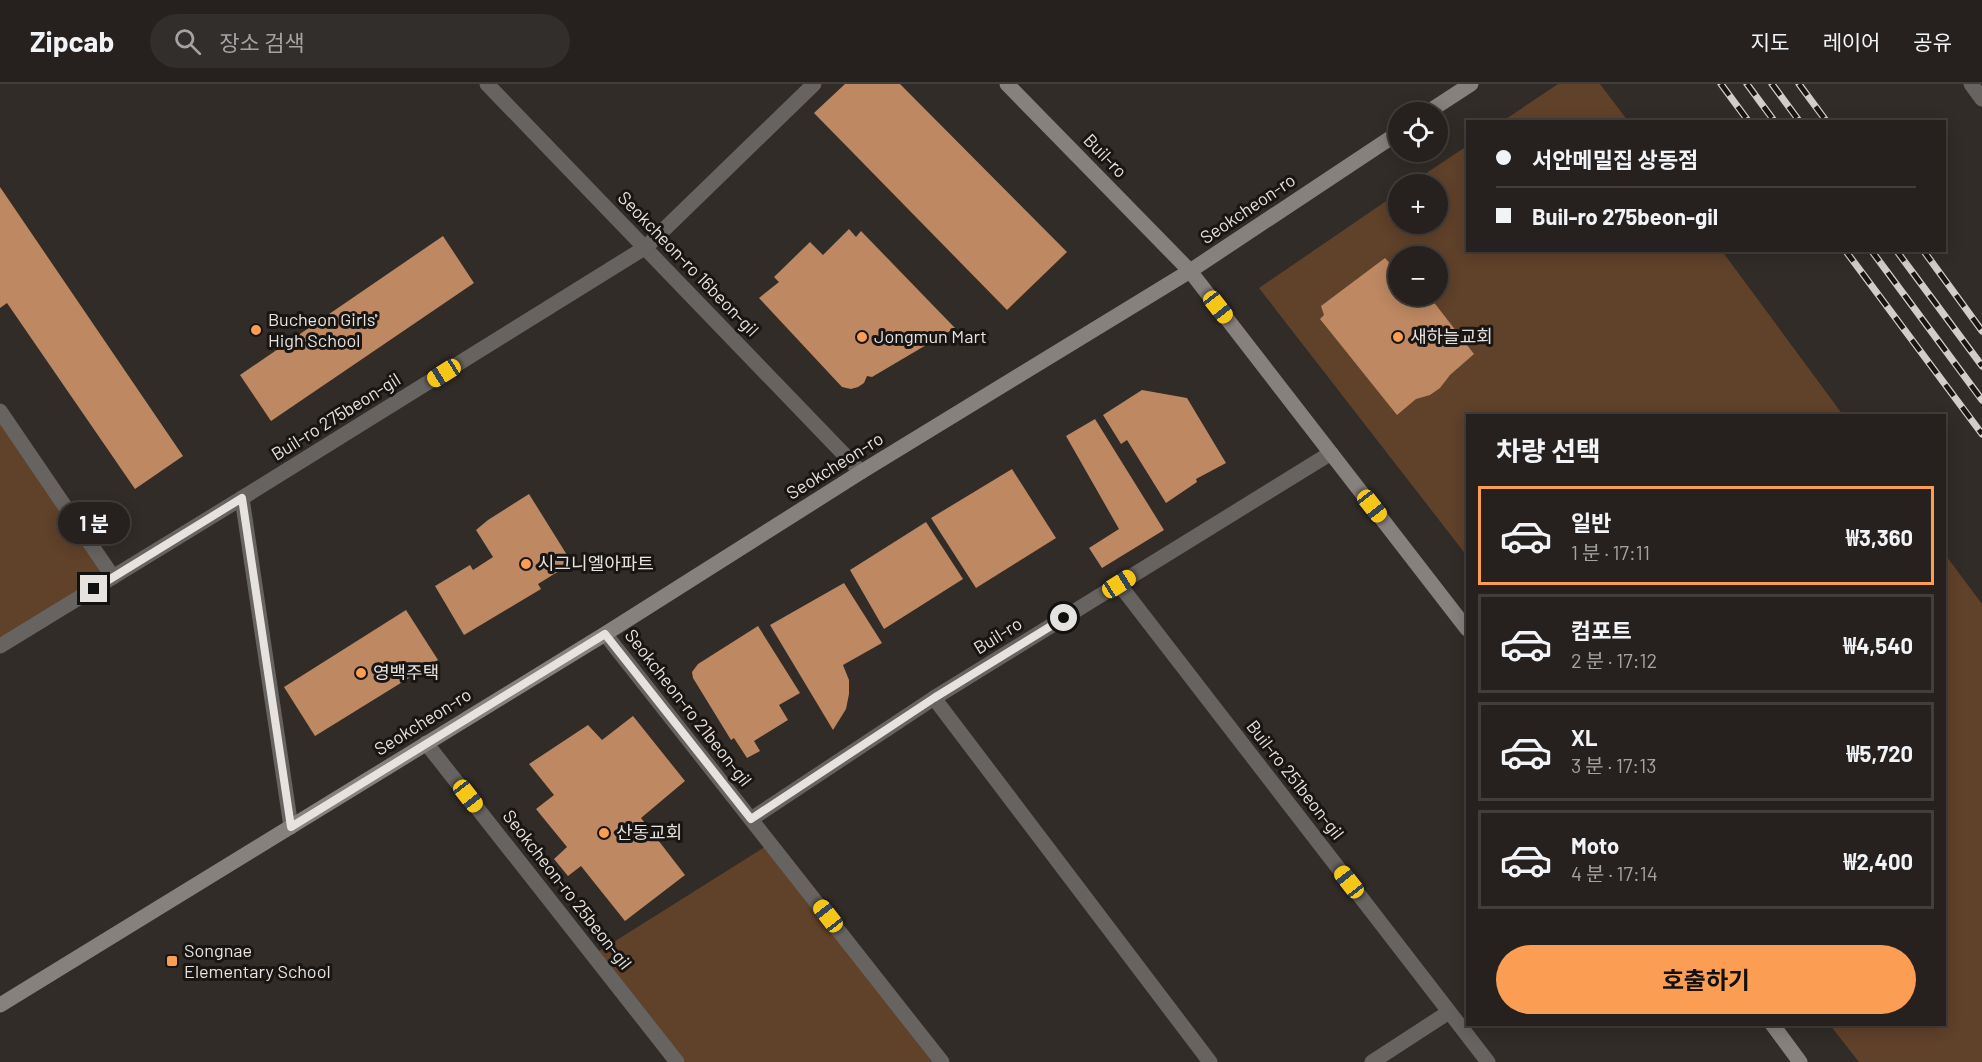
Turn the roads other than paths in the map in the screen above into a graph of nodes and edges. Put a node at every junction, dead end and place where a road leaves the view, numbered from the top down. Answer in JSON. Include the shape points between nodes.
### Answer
{"nodes":[{"id":1,"x":487,"y":84,"type":"edge"},
{"id":2,"x":814,"y":84,"type":"edge"},
{"id":3,"x":1007,"y":84,"type":"edge"},
{"id":4,"x":1471,"y":84,"type":"edge"},
{"id":5,"x":1971,"y":84,"type":"edge"},
{"id":6,"x":1982,"y":99,"type":"edge"},
{"id":7,"x":1443,"y":102,"type":"edge"},
{"id":8,"x":1388,"y":140,"type":"edge"},
{"id":9,"x":646,"y":247,"type":"junction"},
{"id":10,"x":1190,"y":271,"type":"junction"},
{"id":11,"x":0,"y":411,"type":"edge"},
{"id":12,"x":1331,"y":453,"type":"junction"},
{"id":13,"x":861,"y":472,"type":"junction"},
{"id":14,"x":242,"y":498,"type":"junction"},
{"id":15,"x":113,"y":578,"type":"junction"},
{"id":16,"x":1119,"y":584,"type":"junction"},
{"id":17,"x":1466,"y":629,"type":"edge"},
{"id":18,"x":605,"y":634,"type":"junction"},
{"id":19,"x":0,"y":646,"type":"edge"},
{"id":20,"x":934,"y":698,"type":"junction"},
{"id":21,"x":426,"y":743,"type":"junction"},
{"id":22,"x":751,"y":819,"type":"junction"},
{"id":23,"x":291,"y":827,"type":"junction"},
{"id":24,"x":0,"y":1005,"type":"edge"},
{"id":25,"x":1449,"y":1012,"type":"junction"},
{"id":26,"x":1773,"y":1026,"type":"edge"},
{"id":27,"x":677,"y":1062,"type":"edge"},
{"id":28,"x":942,"y":1062,"type":"edge"},
{"id":29,"x":1210,"y":1062,"type":"edge"},
{"id":30,"x":1372,"y":1062,"type":"edge"},
{"id":31,"x":1488,"y":1062,"type":"edge"},
{"id":32,"x":1800,"y":1062,"type":"edge"}],
"edges":[{"from":1,"to":9,"type":"street","name":"Seokcheon-ro 16beon-gil"},
{"from":2,"to":9,"type":"street","name":"Buil-ro 275beon-gil"},
{"from":3,"to":10,"type":"street","name":"Buil-ro"},
{"from":4,"to":7,"type":"street"},
{"from":5,"to":6,"type":"street"},
{"from":8,"to":10,"type":"street","name":"Seokcheon-ro"},
{"from":9,"to":13,"type":"street","name":"Seokcheon-ro 16beon-gil"},
{"from":9,"to":14,"type":"street","name":"Buil-ro 275beon-gil"},
{"from":10,"to":12,"type":"street","name":"Buil-ro"},
{"from":10,"to":13,"type":"street","name":"Seokcheon-ro"},
{"from":11,"to":15,"type":"street"},
{"from":12,"to":16,"type":"street","name":"Buil-ro"},
{"from":12,"to":17,"type":"street","name":"Buil-ro"},
{"from":13,"to":18,"type":"street","name":"Seokcheon-ro"},
{"from":14,"to":15,"type":"street","name":"Buil-ro 275beon-gil"},
{"from":14,"to":23,"type":"street"},
{"from":15,"to":19,"type":"street","name":"Buil-ro 275beon-gil"},
{"from":16,"to":20,"type":"street","name":"Buil-ro"},
{"from":16,"to":25,"type":"street","name":"Buil-ro 251beon-gil"},
{"from":18,"to":21,"type":"street","name":"Seokcheon-ro"},
{"from":18,"to":22,"type":"street","name":"Seokcheon-ro 21beon-gil"},
{"from":20,"to":22,"type":"street","name":"Buil-ro"},
{"from":20,"to":29,"type":"street"},
{"from":21,"to":23,"type":"street","name":"Seokcheon-ro"},
{"from":21,"to":27,"type":"street","name":"Seokcheon-ro 25beon-gil"},
{"from":22,"to":28,"type":"street","name":"Seokcheon-ro 21beon-gil"},
{"from":23,"to":24,"type":"street","name":"Seokcheon-ro"},
{"from":25,"to":30,"type":"street"},
{"from":25,"to":31,"type":"street","name":"Buil-ro 251beon-gil"},
{"from":26,"to":32,"type":"street"}]}
